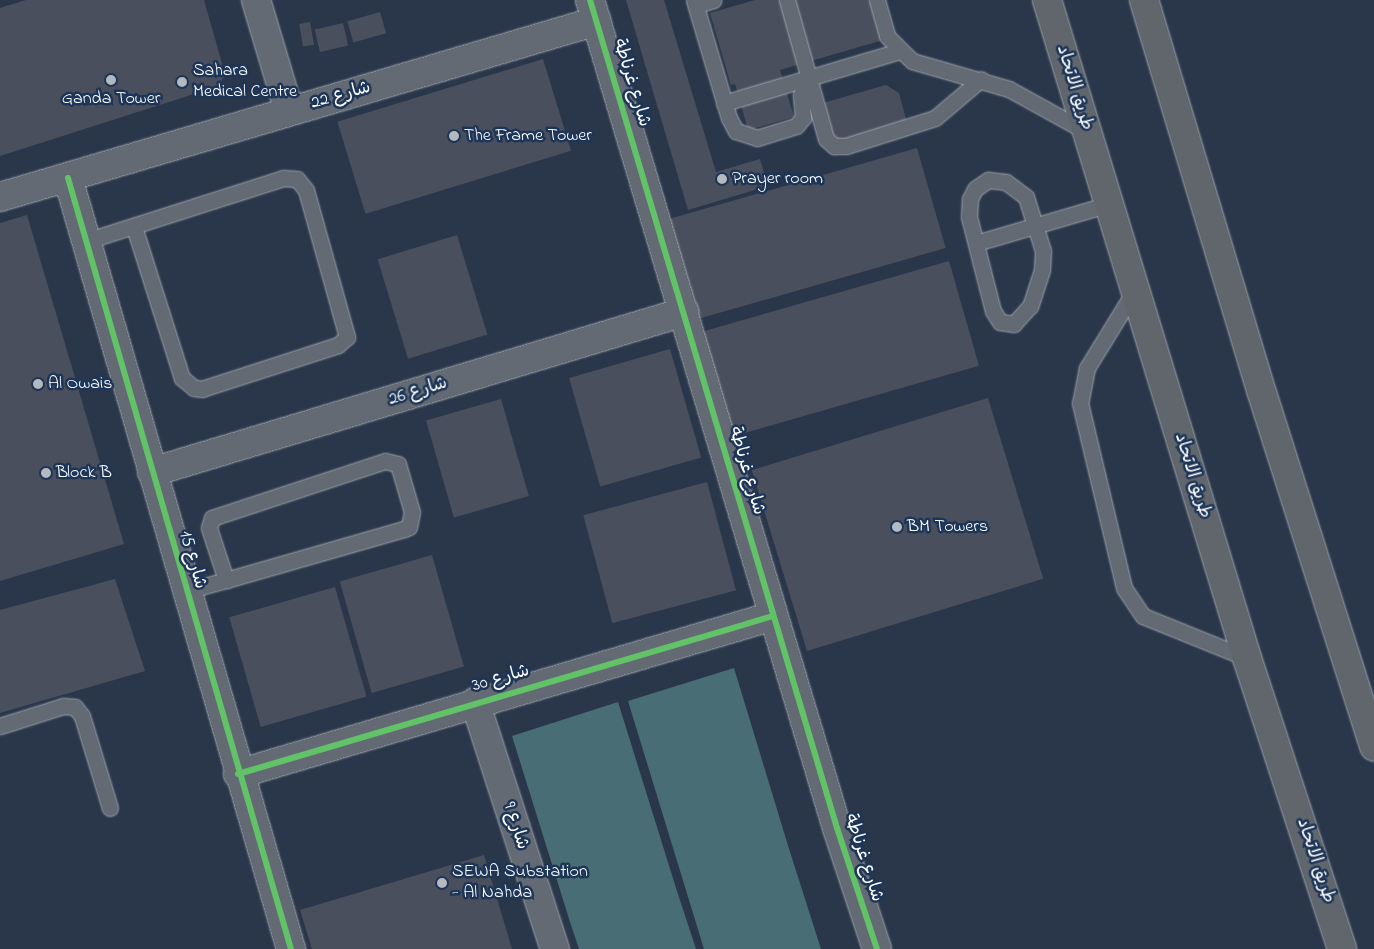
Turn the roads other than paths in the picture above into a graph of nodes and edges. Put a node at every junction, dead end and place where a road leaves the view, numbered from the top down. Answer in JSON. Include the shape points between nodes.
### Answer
{"nodes":[{"id":1,"x":256,"y":0,"type":"edge"},
{"id":2,"x":713,"y":0,"type":"edge"},
{"id":3,"x":787,"y":0,"type":"edge"},
{"id":4,"x":877,"y":0,"type":"edge"},
{"id":5,"x":1047,"y":0,"type":"edge"},
{"id":6,"x":1144,"y":0,"type":"edge"},
{"id":7,"x":695,"y":3,"type":"edge"},
{"id":8,"x":594,"y":10,"type":"edge"},
{"id":9,"x":899,"y":51,"type":"junction"},
{"id":10,"x":809,"y":79,"type":"junction"},
{"id":11,"x":981,"y":79,"type":"junction"},
{"id":12,"x":724,"y":103,"type":"junction"},
{"id":13,"x":289,"y":111,"type":"junction"},
{"id":14,"x":1087,"y":132,"type":"junction"},
{"id":15,"x":68,"y":178,"type":"junction"},
{"id":16,"x":0,"y":197,"type":"edge"},
{"id":17,"x":1109,"y":204,"type":"junction"},
{"id":18,"x":1036,"y":225,"type":"junction"},
{"id":19,"x":134,"y":227,"type":"junction"},
{"id":20,"x":86,"y":241,"type":"junction"},
{"id":21,"x":976,"y":243,"type":"junction"},
{"id":22,"x":1135,"y":290,"type":"junction"},
{"id":23,"x":684,"y":312,"type":"junction"},
{"id":24,"x":152,"y":472,"type":"junction"},
{"id":25,"x":226,"y":580,"type":"junction"},
{"id":26,"x":186,"y":591,"type":"junction"},
{"id":27,"x":773,"y":616,"type":"junction"},
{"id":28,"x":1247,"y":658,"type":"junction"},
{"id":29,"x":475,"y":702,"type":"junction"},
{"id":30,"x":0,"y":726,"type":"edge"},
{"id":31,"x":1374,"y":747,"type":"edge"},
{"id":32,"x":238,"y":774,"type":"junction"},
{"id":33,"x":110,"y":808,"type":"dead end"},
{"id":34,"x":291,"y":949,"type":"edge"},
{"id":35,"x":555,"y":949,"type":"edge"},
{"id":36,"x":877,"y":949,"type":"edge"},
{"id":37,"x":1342,"y":949,"type":"edge"}],
"edges":[{"from":1,"to":13,"type":"street"},
{"from":2,"to":7,"type":"lane"},
{"from":3,"to":10,"type":"lane"},
{"from":4,"to":9,"type":"lane","via":[[886,36]]},
{"from":5,"to":14,"type":"highway","name":"طريق الاتحاد"},
{"from":6,"to":31,"type":"highway","via":[[1259,384]]},
{"from":7,"to":12,"type":"lane"},
{"from":8,"to":13,"type":"street","name":"شارع 22"},
{"from":8,"to":23,"type":"street","name":"شارع غرناطة"},
{"from":9,"to":10,"type":"lane"},
{"from":9,"to":11,"type":"lane","via":[[922,65]]},
{"from":10,"to":11,"type":"lane","via":[[826,139],[840,146],[935,118]]},
{"from":10,"to":12,"type":"lane"},
{"from":10,"to":12,"type":"lane","via":[[801,95],[803,118],[796,126],[757,138],[736,131]]},
{"from":11,"to":14,"type":"lane","via":[[1036,101]]},
{"from":13,"to":15,"type":"street","name":"شارع 22"},
{"from":14,"to":17,"type":"highway","name":"طريق الاتحاد"},
{"from":15,"to":16,"type":"street","name":"شارع 22"},
{"from":15,"to":20,"type":"street","name":"شارع 15"},
{"from":17,"to":18,"type":"lane"},
{"from":17,"to":22,"type":"highway","name":"طريق الاتحاد"},
{"from":18,"to":21,"type":"lane"},
{"from":18,"to":21,"type":"lane","via":[[1031,206],[1021,192],[1006,182],[988,180],[975,189],[970,199],[969,217]]},
{"from":18,"to":21,"type":"lane","via":[[1043,251],[1042,270],[1030,306],[1014,324],[1000,322],[996,318]]},
{"from":19,"to":19,"type":"lane","via":[[283,178],[296,179],[306,190],[346,337],[338,345],[202,389],[194,388],[182,378]]},
{"from":19,"to":20,"type":"lane"},
{"from":20,"to":24,"type":"street","name":"شارع 15"},
{"from":22,"to":28,"type":"highway","name":"طريق الاتحاد"},
{"from":22,"to":28,"type":"lane","via":[[1087,368],[1080,403],[1124,588],[1143,616]]},
{"from":23,"to":24,"type":"street","name":"شارع 26"},
{"from":23,"to":27,"type":"street","name":"شارع غرناطة"},
{"from":24,"to":26,"type":"street","name":"شارع 15"},
{"from":25,"to":25,"type":"lane","via":[[409,527],[412,512],[398,464],[385,461],[212,518],[208,528]]},
{"from":25,"to":26,"type":"lane"},
{"from":26,"to":32,"type":"street","name":"شارع 15"},
{"from":27,"to":29,"type":"street","name":"شارع 30"},
{"from":27,"to":36,"type":"street","name":"شارع غرناطة"},
{"from":28,"to":37,"type":"highway","name":"طريق الاتحاد"},
{"from":29,"to":32,"type":"street","name":"شارع 30"},
{"from":29,"to":35,"type":"street","name":"شارع 9"},
{"from":30,"to":33,"type":"lane","via":[[63,706],[75,707],[82,716]]},
{"from":32,"to":34,"type":"street","name":"شارع 15"}]}
